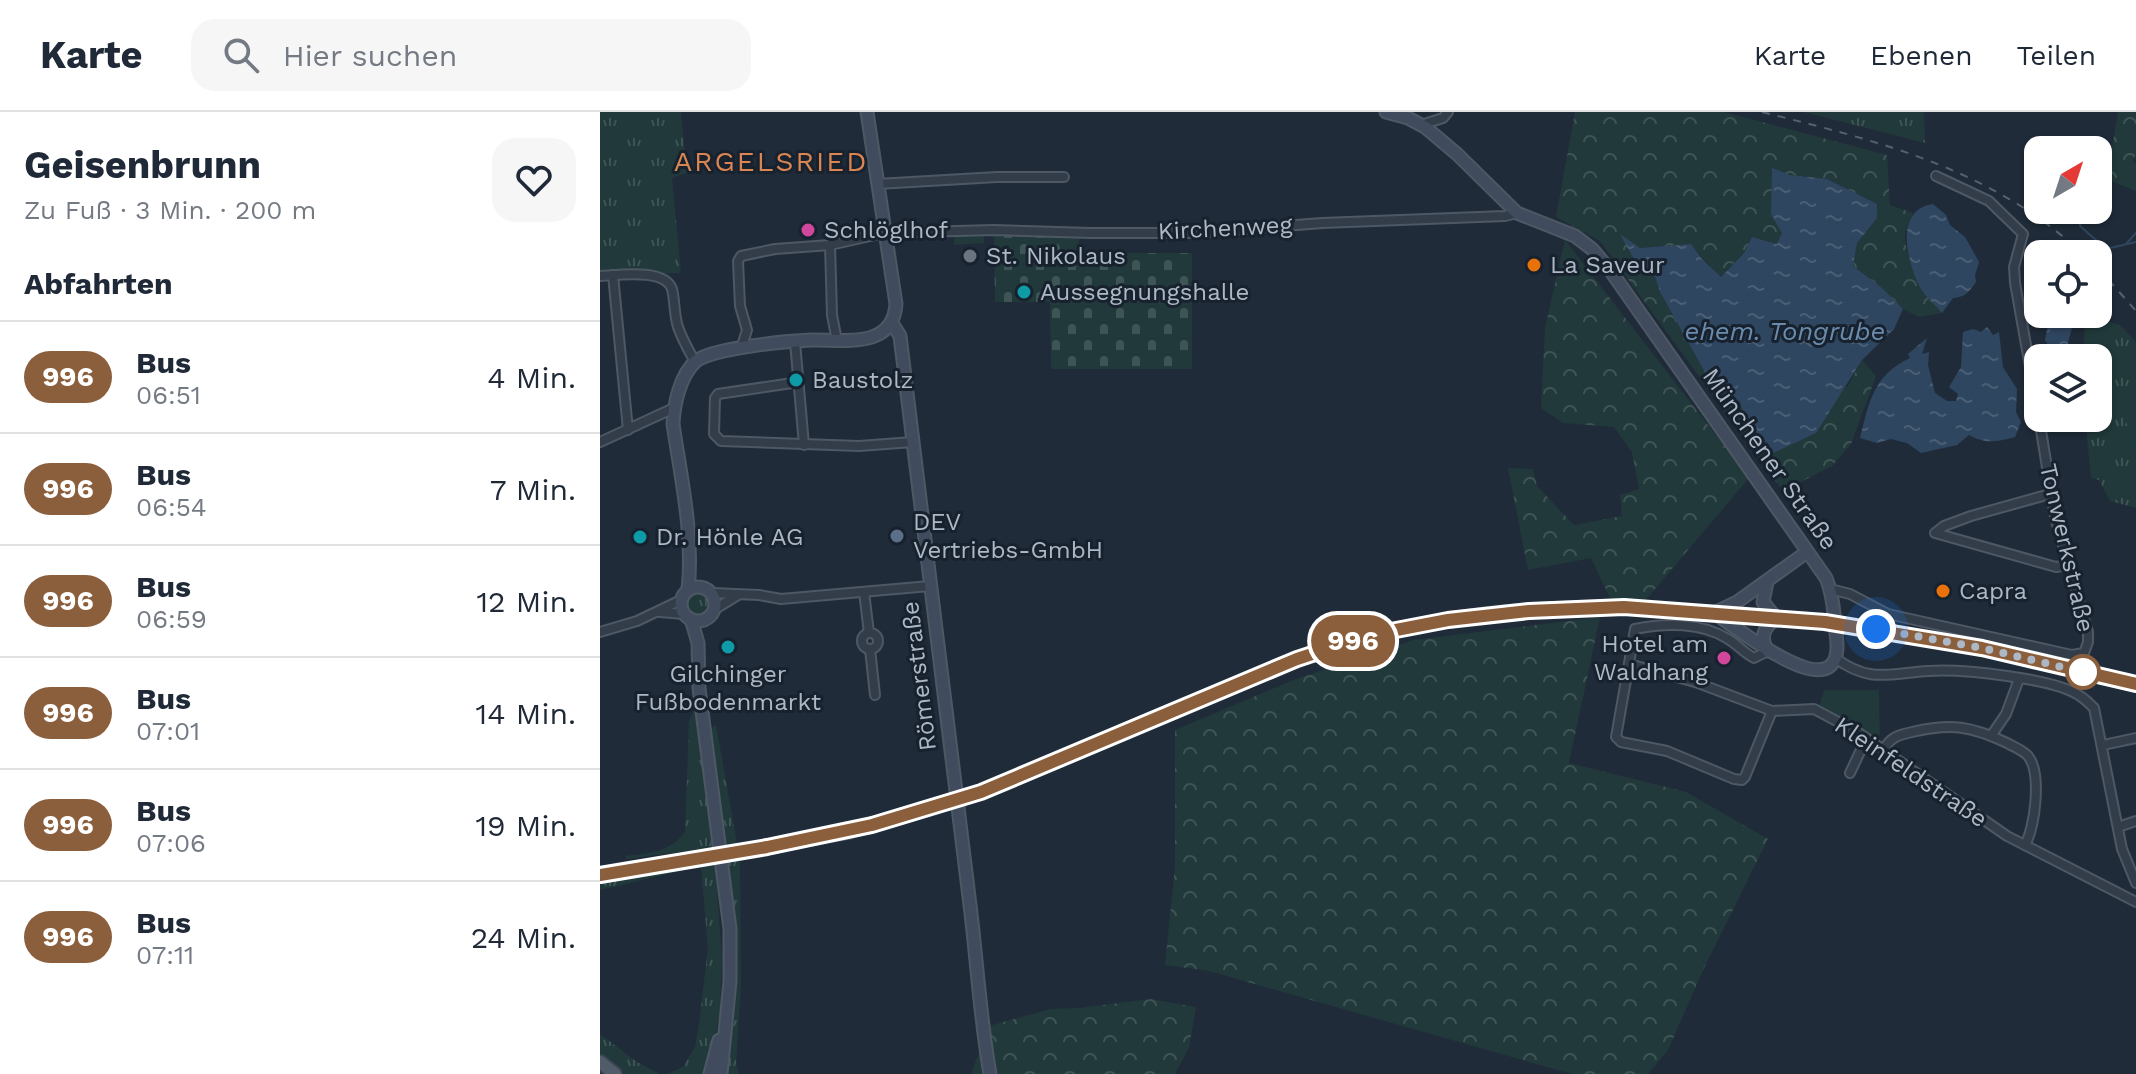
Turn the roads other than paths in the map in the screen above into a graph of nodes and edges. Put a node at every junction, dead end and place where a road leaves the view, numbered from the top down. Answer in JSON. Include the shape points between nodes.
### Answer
{"nodes":[{"id":1,"x":867,"y":112,"type":"edge"},
{"id":2,"x":1386,"y":112,"type":"edge"},
{"id":3,"x":1448,"y":112,"type":"edge"},
{"id":4,"x":1425,"y":127,"type":"junction"},
{"id":5,"x":1936,"y":176,"type":"dead end"},
{"id":6,"x":1064,"y":177,"type":"dead end"},
{"id":7,"x":877,"y":184,"type":"junction"},
{"id":8,"x":1517,"y":213,"type":"junction"},
{"id":9,"x":884,"y":233,"type":"junction"},
{"id":10,"x":830,"y":245,"type":"junction"},
{"id":11,"x":613,"y":275,"type":"junction"},
{"id":12,"x":600,"y":276,"type":"edge"},
{"id":13,"x":892,"y":323,"type":"junction"},
{"id":14,"x":747,"y":330,"type":"junction"},
{"id":15,"x":837,"y":341,"type":"junction"},
{"id":16,"x":795,"y":342,"type":"junction"},
{"id":17,"x":2026,"y":344,"type":"edge"},
{"id":18,"x":761,"y":346,"type":"junction"},
{"id":19,"x":741,"y":349,"type":"junction"},
{"id":20,"x":695,"y":362,"type":"junction"},
{"id":21,"x":799,"y":382,"type":"junction"},
{"id":22,"x":674,"y":408,"type":"junction"},
{"id":23,"x":628,"y":430,"type":"junction"},
{"id":24,"x":2041,"y":432,"type":"edge"},
{"id":25,"x":600,"y":442,"type":"edge"},
{"id":26,"x":913,"y":442,"type":"junction"},
{"id":27,"x":804,"y":445,"type":"junction"},
{"id":28,"x":2050,"y":494,"type":"junction"},
{"id":29,"x":1807,"y":552,"type":"junction"},
{"id":30,"x":690,"y":564,"type":"junction"},
{"id":31,"x":2068,"y":565,"type":"junction"},
{"id":32,"x":1767,"y":582,"type":"junction"},
{"id":33,"x":930,"y":586,"type":"junction"},
{"id":34,"x":1830,"y":589,"type":"junction"},
{"id":35,"x":708,"y":590,"type":"junction"},
{"id":36,"x":864,"y":592,"type":"junction"},
{"id":37,"x":684,"y":595,"type":"junction"},
{"id":38,"x":739,"y":595,"type":"junction"},
{"id":39,"x":715,"y":609,"type":"junction"},
{"id":40,"x":659,"y":612,"type":"junction"},
{"id":41,"x":1714,"y":613,"type":"junction"},
{"id":42,"x":688,"y":617,"type":"junction"},
{"id":43,"x":1776,"y":618,"type":"junction"},
{"id":44,"x":706,"y":619,"type":"junction"},
{"id":45,"x":600,"y":624,"type":"edge"},
{"id":46,"x":600,"y":632,"type":"edge"},
{"id":47,"x":698,"y":643,"type":"junction"},
{"id":48,"x":1768,"y":651,"type":"junction"},
{"id":49,"x":1835,"y":658,"type":"junction"},
{"id":50,"x":1629,"y":664,"type":"junction"},
{"id":51,"x":2019,"y":679,"type":"junction"},
{"id":52,"x":2136,"y":684,"type":"edge"},
{"id":53,"x":875,"y":695,"type":"dead end"},
{"id":54,"x":1772,"y":711,"type":"junction"},
{"id":55,"x":1991,"y":736,"type":"junction"},
{"id":56,"x":2136,"y":738,"type":"edge"},
{"id":57,"x":1866,"y":739,"type":"junction"},
{"id":58,"x":2103,"y":745,"type":"junction"},
{"id":59,"x":1883,"y":750,"type":"junction"},
{"id":60,"x":1850,"y":773,"type":"dead end"},
{"id":61,"x":2136,"y":821,"type":"edge"},
{"id":62,"x":2118,"y":827,"type":"junction"},
{"id":63,"x":2025,"y":845,"type":"junction"},
{"id":64,"x":600,"y":875,"type":"edge"},
{"id":65,"x":2136,"y":883,"type":"edge"},
{"id":66,"x":2136,"y":902,"type":"edge"},
{"id":67,"x":726,"y":1012,"type":"junction"},
{"id":68,"x":600,"y":1062,"type":"edge"},
{"id":69,"x":615,"y":1074,"type":"edge"},
{"id":70,"x":710,"y":1074,"type":"edge"},
{"id":71,"x":721,"y":1074,"type":"edge"},
{"id":72,"x":990,"y":1074,"type":"edge"}],
"edges":[{"from":1,"to":7,"type":"street","name":"Römerstraße"},
{"from":2,"to":4,"type":"street","name":"Münchener Straße"},
{"from":3,"to":4,"type":"street"},
{"from":4,"to":8,"type":"street","name":"Münchener Straße"},
{"from":5,"to":17,"type":"street","via":[[1989,201],[2023,234],[2014,267]]},
{"from":6,"to":7,"type":"street"},
{"from":7,"to":9,"type":"street","name":"Römerstraße"},
{"from":8,"to":9,"type":"street","name":"Kirchenweg","via":[[1196,233]]},
{"from":8,"to":29,"type":"street","name":"Münchener Straße","via":[[1575,236],[1610,270]]},
{"from":9,"to":10,"type":"street","name":"Kirchenweg"},
{"from":9,"to":13,"type":"street","name":"Römerstraße","via":[[896,304]]},
{"from":10,"to":14,"type":"street","name":"Kirchenweg","via":[[739,258],[740,306]]},
{"from":10,"to":15,"type":"street"},
{"from":11,"to":12,"type":"street"},
{"from":11,"to":20,"type":"street","via":[[650,275],[668,282],[677,325]]},
{"from":11,"to":23,"type":"street"},
{"from":13,"to":15,"type":"street","via":[[867,339]]},
{"from":13,"to":26,"type":"street","name":"Römerstraße","via":[[900,336]]},
{"from":14,"to":18,"type":"street"},
{"from":14,"to":19,"type":"street"},
{"from":15,"to":16,"type":"street"},
{"from":16,"to":18,"type":"street"},
{"from":16,"to":21,"type":"street"},
{"from":18,"to":19,"type":"street"},
{"from":19,"to":20,"type":"street"},
{"from":20,"to":22,"type":"street"},
{"from":21,"to":27,"type":"street"},
{"from":21,"to":27,"type":"street","via":[[718,394],[714,434],[721,441]]},
{"from":22,"to":23,"type":"street"},
{"from":22,"to":30,"type":"street"},
{"from":23,"to":25,"type":"street"},
{"from":24,"to":28,"type":"street","name":"Tonwerkstraße"},
{"from":26,"to":27,"type":"street"},
{"from":26,"to":33,"type":"street","name":"Römerstraße"},
{"from":28,"to":31,"type":"street","name":"Tonwerkstraße"},
{"from":28,"to":31,"type":"street","via":[[1971,516],[1935,533],[2056,567]]},
{"from":29,"to":32,"type":"street"},
{"from":29,"to":34,"type":"street","name":"Münchener Straße"},
{"from":30,"to":35,"type":"street"},
{"from":30,"to":37,"type":"street"},
{"from":31,"to":34,"type":"street","name":"Tonwerkstraße","via":[[2088,632],[2086,650],[2080,655],[1888,614]]},
{"from":32,"to":41,"type":"street"},
{"from":32,"to":43,"type":"street","via":[[1763,602]]},
{"from":33,"to":36,"type":"street"},
{"from":33,"to":72,"type":"street","name":"Römerstraße"},
{"from":34,"to":49,"type":"street"},
{"from":35,"to":37,"type":"street"},
{"from":35,"to":38,"type":"street"},
{"from":35,"to":39,"type":"street"},
{"from":36,"to":38,"type":"street","via":[[781,599]]},
{"from":36,"to":53,"type":"street","via":[[869,633],[863,643],[870,649]]},
{"from":37,"to":40,"type":"street"},
{"from":37,"to":42,"type":"street"},
{"from":38,"to":39,"type":"street"},
{"from":39,"to":44,"type":"street"},
{"from":40,"to":42,"type":"street"},
{"from":40,"to":46,"type":"street"},
{"from":41,"to":43,"type":"street"},
{"from":41,"to":48,"type":"street"},
{"from":41,"to":64,"type":"street","bridge":true,"via":[[1624,607],[1529,611],[1370,635],[1297,659],[981,792],[849,832]]},
{"from":42,"to":44,"type":"street"},
{"from":42,"to":47,"type":"street"},
{"from":43,"to":48,"type":"street","via":[[1762,639]]},
{"from":43,"to":52,"type":"street","bridge":true,"via":[[1982,648]]},
{"from":44,"to":47,"type":"street"},
{"from":45,"to":46,"type":"street"},
{"from":47,"to":67,"type":"street","via":[[699,688],[730,929]]},
{"from":48,"to":49,"type":"street","via":[[1805,669],[1824,668]]},
{"from":48,"to":50,"type":"street","via":[[1754,658],[1715,633],[1648,627],[1635,629]]},
{"from":49,"to":51,"type":"street","via":[[1863,675],[1959,671]]},
{"from":50,"to":54,"type":"street","name":"Kleinfeldstraße"},
{"from":50,"to":54,"type":"street","via":[[1616,737],[1621,742],[1667,751],[1742,780]]},
{"from":51,"to":55,"type":"street"},
{"from":51,"to":58,"type":"street","via":[[2079,695],[2094,708]]},
{"from":54,"to":57,"type":"street","name":"Kleinfeldstraße","via":[[1814,709]]},
{"from":55,"to":59,"type":"street","via":[[1950,725],[1894,736]]},
{"from":55,"to":63,"type":"street","via":[[2021,750],[2031,761],[2034,821]]},
{"from":56,"to":58,"type":"street"},
{"from":57,"to":59,"type":"street","name":"Kleinfeldstraße"},
{"from":57,"to":60,"type":"street"},
{"from":58,"to":62,"type":"street"},
{"from":59,"to":63,"type":"street","name":"Kleinfeldstraße"},
{"from":61,"to":62,"type":"street"},
{"from":62,"to":65,"type":"street"},
{"from":63,"to":66,"type":"street","name":"Kleinfeldstraße"},
{"from":67,"to":70,"type":"street"},
{"from":67,"to":71,"type":"street"},
{"from":68,"to":69,"type":"main road"}]}
